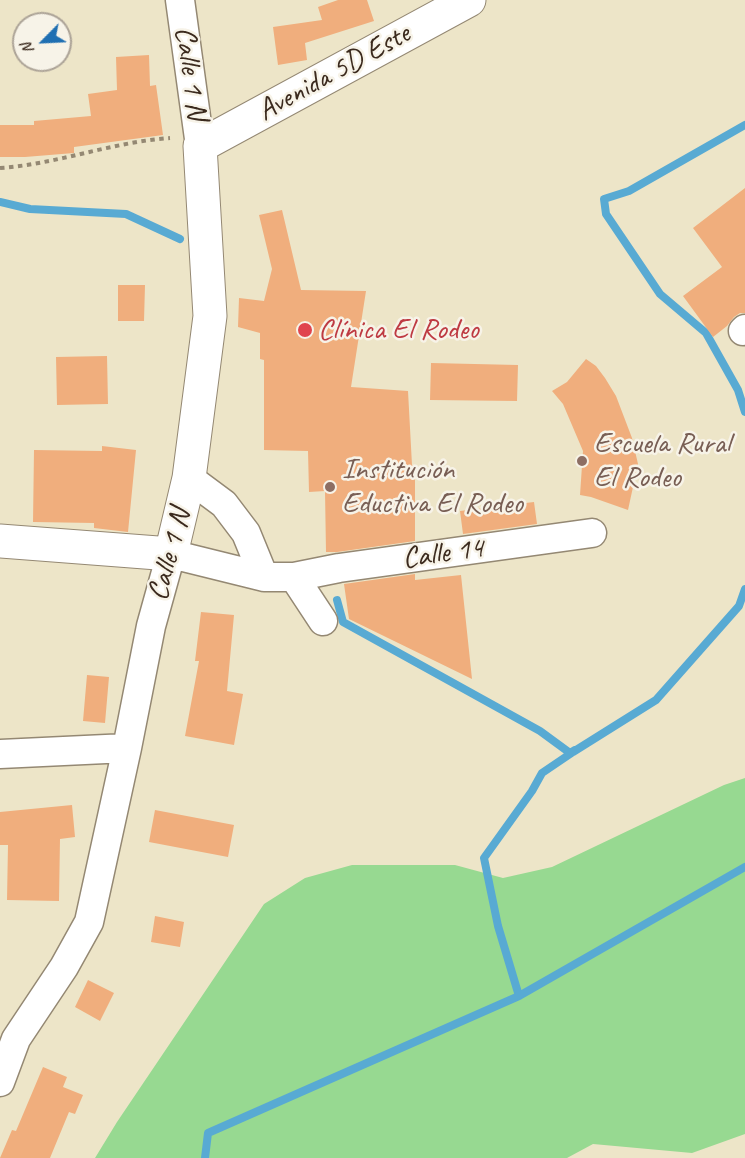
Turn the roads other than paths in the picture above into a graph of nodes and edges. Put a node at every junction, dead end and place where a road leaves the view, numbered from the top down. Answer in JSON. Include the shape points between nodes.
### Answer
{"nodes":[{"id":1,"x":180,"y":0,"type":"edge"},
{"id":2,"x":469,"y":0,"type":"edge"},
{"id":3,"x":199,"y":143,"type":"junction"},
{"id":4,"x":189,"y":478,"type":"junction"},
{"id":5,"x":592,"y":533,"type":"dead end"},
{"id":6,"x":0,"y":541,"type":"edge"},
{"id":7,"x":171,"y":554,"type":"junction"},
{"id":8,"x":264,"y":577,"type":"junction"},
{"id":9,"x":294,"y":577,"type":"junction"},
{"id":10,"x":323,"y":621,"type":"dead end"},
{"id":11,"x":127,"y":748,"type":"junction"},
{"id":12,"x":0,"y":754,"type":"edge"},
{"id":13,"x":0,"y":1082,"type":"edge"}],
"edges":[{"from":1,"to":3,"type":"street","name":"Calle 1 N"},
{"from":2,"to":3,"type":"street","name":"Avenida 5D Este"},
{"from":3,"to":4,"type":"street","name":"Calle 1 N","via":[[210,316]]},
{"from":4,"to":7,"type":"street","name":"Calle 1 N"},
{"from":4,"to":8,"type":"street","via":[[224,504],[246,533]]},
{"from":5,"to":9,"type":"street","name":"Calle 14"},
{"from":6,"to":7,"type":"street"},
{"from":7,"to":8,"type":"street","name":"Calle 14"},
{"from":7,"to":11,"type":"street","name":"Calle 1 N","via":[[151,626]]},
{"from":8,"to":9,"type":"street","name":"Calle 14"},
{"from":9,"to":10,"type":"street"},
{"from":11,"to":12,"type":"street"},
{"from":11,"to":13,"type":"street","name":"Calle 1 N","via":[[89,922],[16,1039]]}]}
